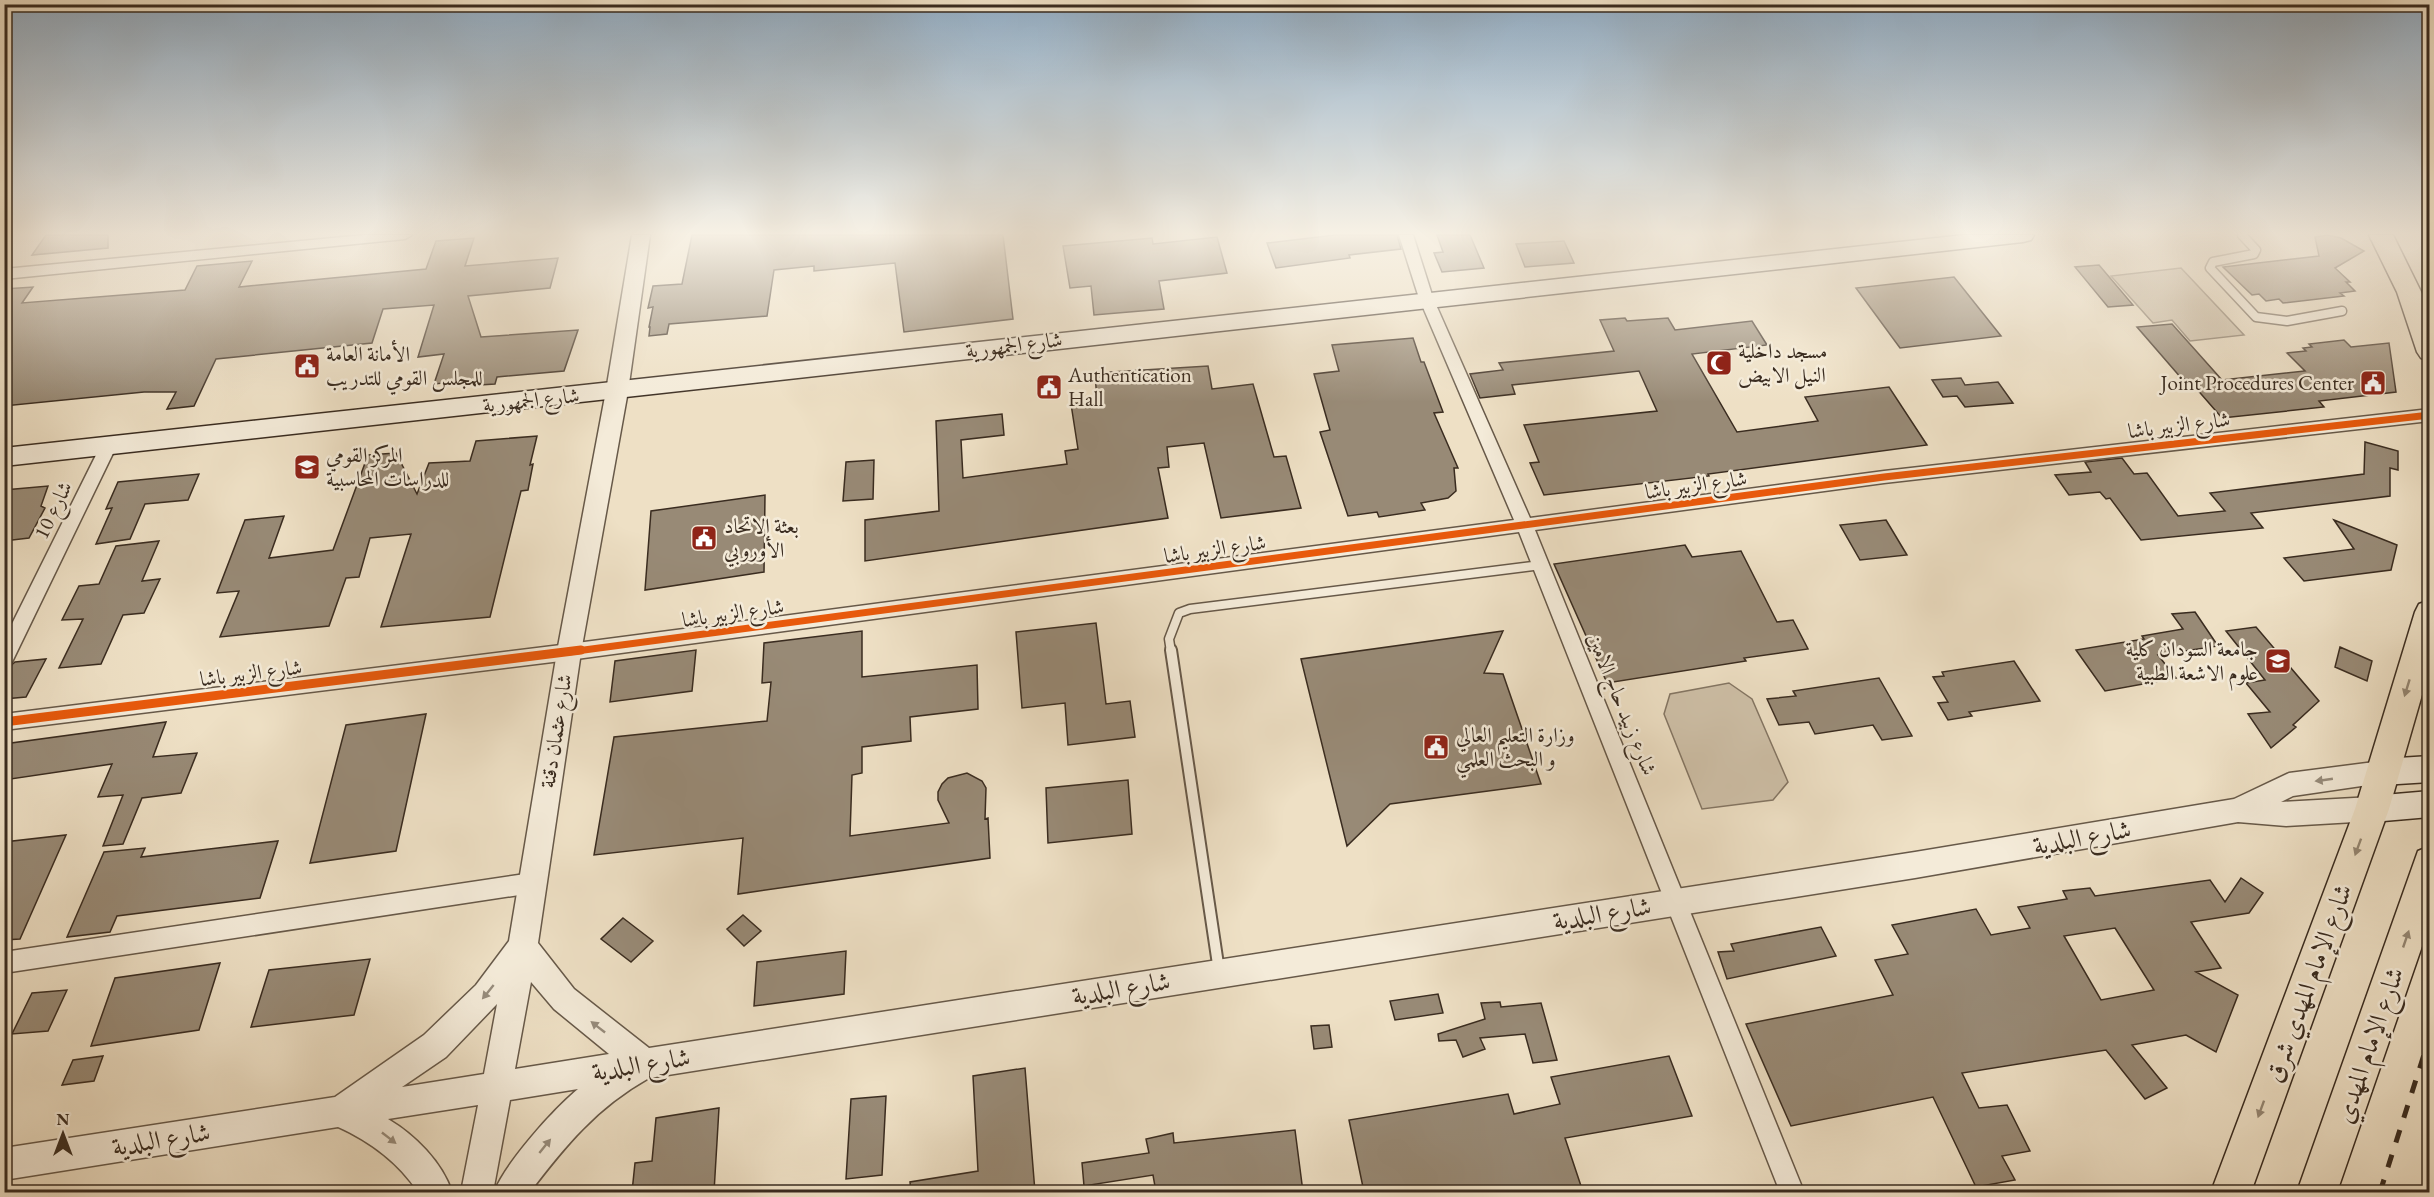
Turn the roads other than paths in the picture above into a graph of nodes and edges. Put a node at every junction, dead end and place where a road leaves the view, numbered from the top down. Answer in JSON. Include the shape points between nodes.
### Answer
{"nodes":[{"id":1,"x":632,"y":291,"type":"edge"},
{"id":2,"x":1424,"y":291,"type":"edge"},
{"id":3,"x":1494,"y":291,"type":"edge"},
{"id":4,"x":2231,"y":291,"type":"edge"},
{"id":5,"x":2410,"y":291,"type":"edge"},
{"id":6,"x":1426,"y":298,"type":"junction"},
{"id":7,"x":2342,"y":311,"type":"dead end"},
{"id":8,"x":2430,"y":352,"type":"edge"},
{"id":9,"x":617,"y":391,"type":"junction"},
{"id":10,"x":2430,"y":415,"type":"edge"},
{"id":11,"x":110,"y":445,"type":"junction"},
{"id":12,"x":4,"y":457,"type":"edge"},
{"id":13,"x":1525,"y":526,"type":"junction"},
{"id":14,"x":1541,"y":565,"type":"junction"},
{"id":15,"x":2430,"y":612,"type":"edge"},
{"id":16,"x":569,"y":652,"type":"junction"},
{"id":17,"x":4,"y":660,"type":"edge"},
{"id":18,"x":4,"y":722,"type":"edge"},
{"id":19,"x":2430,"y":769,"type":"edge"},
{"id":20,"x":2382,"y":772,"type":"junction"},
{"id":21,"x":2430,"y":804,"type":"edge"},
{"id":22,"x":2372,"y":809,"type":"junction"},
{"id":23,"x":2238,"y":810,"type":"junction"},
{"id":24,"x":2430,"y":862,"type":"edge"},
{"id":25,"x":532,"y":883,"type":"junction"},
{"id":26,"x":1675,"y":901,"type":"junction"},
{"id":27,"x":523,"y":946,"type":"junction"},
{"id":28,"x":4,"y":963,"type":"edge"},
{"id":29,"x":1219,"y":973,"type":"junction"},
{"id":30,"x":644,"y":1064,"type":"junction"},
{"id":31,"x":497,"y":1086,"type":"junction"},
{"id":32,"x":338,"y":1111,"type":"junction"},
{"id":33,"x":4,"y":1164,"type":"edge"},
{"id":34,"x":436,"y":1192,"type":"edge"},
{"id":35,"x":477,"y":1192,"type":"edge"},
{"id":36,"x":510,"y":1192,"type":"edge"},
{"id":37,"x":1792,"y":1192,"type":"edge"},
{"id":38,"x":2231,"y":1192,"type":"edge"},
{"id":39,"x":2317,"y":1192,"type":"edge"}],
"edges":[{"from":1,"to":9,"type":"street","name":"شارع عثمان دقنة"},
{"from":2,"to":6,"type":"street","name":"شارع زبيد حاج الامين"},
{"from":3,"to":6,"type":"main road","name":"شارع الجمهورية"},
{"from":4,"to":7,"type":"lane","via":[[2256,317],[2265,321]]},
{"from":5,"to":8,"type":"main road"},
{"from":6,"to":9,"type":"main road","name":"شارع الجمهورية"},
{"from":6,"to":13,"type":"street","name":"شارع زبيد حاج الامين"},
{"from":9,"to":11,"type":"main road","name":"شارع الجمهورية"},
{"from":9,"to":16,"type":"street","name":"شارع عثمان دقنة"},
{"from":10,"to":13,"type":"street","name":"شارع الزبير باشا","via":[[1884,477]]},
{"from":11,"to":12,"type":"main road","name":"شارع الجمهورية"},
{"from":11,"to":17,"type":"street","name":"شارع 10"},
{"from":13,"to":14,"type":"street","name":"شارع زبيد حاج الامين"},
{"from":13,"to":16,"type":"street","name":"شارع الزبير باشا"},
{"from":14,"to":26,"type":"street","name":"شارع زبيد حاج الامين"},
{"from":14,"to":29,"type":"lane","via":[[1179,613],[1169,639]]},
{"from":15,"to":20,"type":"main road","one_way":true},
{"from":16,"to":18,"type":"street","name":"شارع الزبير باشا"},
{"from":16,"to":25,"type":"street","name":"شارع عثمان دقنة"},
{"from":19,"to":20,"type":"main road"},
{"from":20,"to":22,"type":"main road","name":"شارع الإمام المهدي شرق"},
{"from":20,"to":23,"type":"street","one_way":true,"via":[[2289,785]]},
{"from":21,"to":22,"type":"main road"},
{"from":22,"to":23,"type":"street","via":[[2286,814]]},
{"from":22,"to":38,"type":"main road","name":"شارع الإمام المهدي شرق","one_way":true},
{"from":23,"to":26,"type":"street","name":"شارع البلدية"},
{"from":39,"to":24,"type":"main road","name":"شارع الإمام المهدي","one_way":true},
{"from":25,"to":27,"type":"street","name":"شارع عثمان دقنة"},
{"from":25,"to":28,"type":"street"},
{"from":26,"to":29,"type":"street","name":"شارع البلدية"},
{"from":26,"to":37,"type":"street","name":"شارع زبيد حاج الامين"},
{"from":30,"to":27,"type":"street","one_way":true,"via":[[564,999]]},
{"from":27,"to":31,"type":"street","name":"شارع عثمان دقنة"},
{"from":27,"to":32,"type":"street","one_way":true,"via":[[486,995],[435,1046]]},
{"from":29,"to":30,"type":"street","name":"شارع البلدية"},
{"from":30,"to":31,"type":"street","name":"شارع البلدية"},
{"from":36,"to":30,"type":"street","one_way":true,"via":[[568,1120],[597,1093]]},
{"from":31,"to":32,"type":"street","name":"شارع البلدية"},
{"from":31,"to":35,"type":"street","name":"شارع عثمان دقنة"},
{"from":32,"to":33,"type":"street","name":"شارع البلدية"},
{"from":32,"to":34,"type":"street","one_way":true,"via":[[372,1125],[395,1143],[420,1165]]}]}
